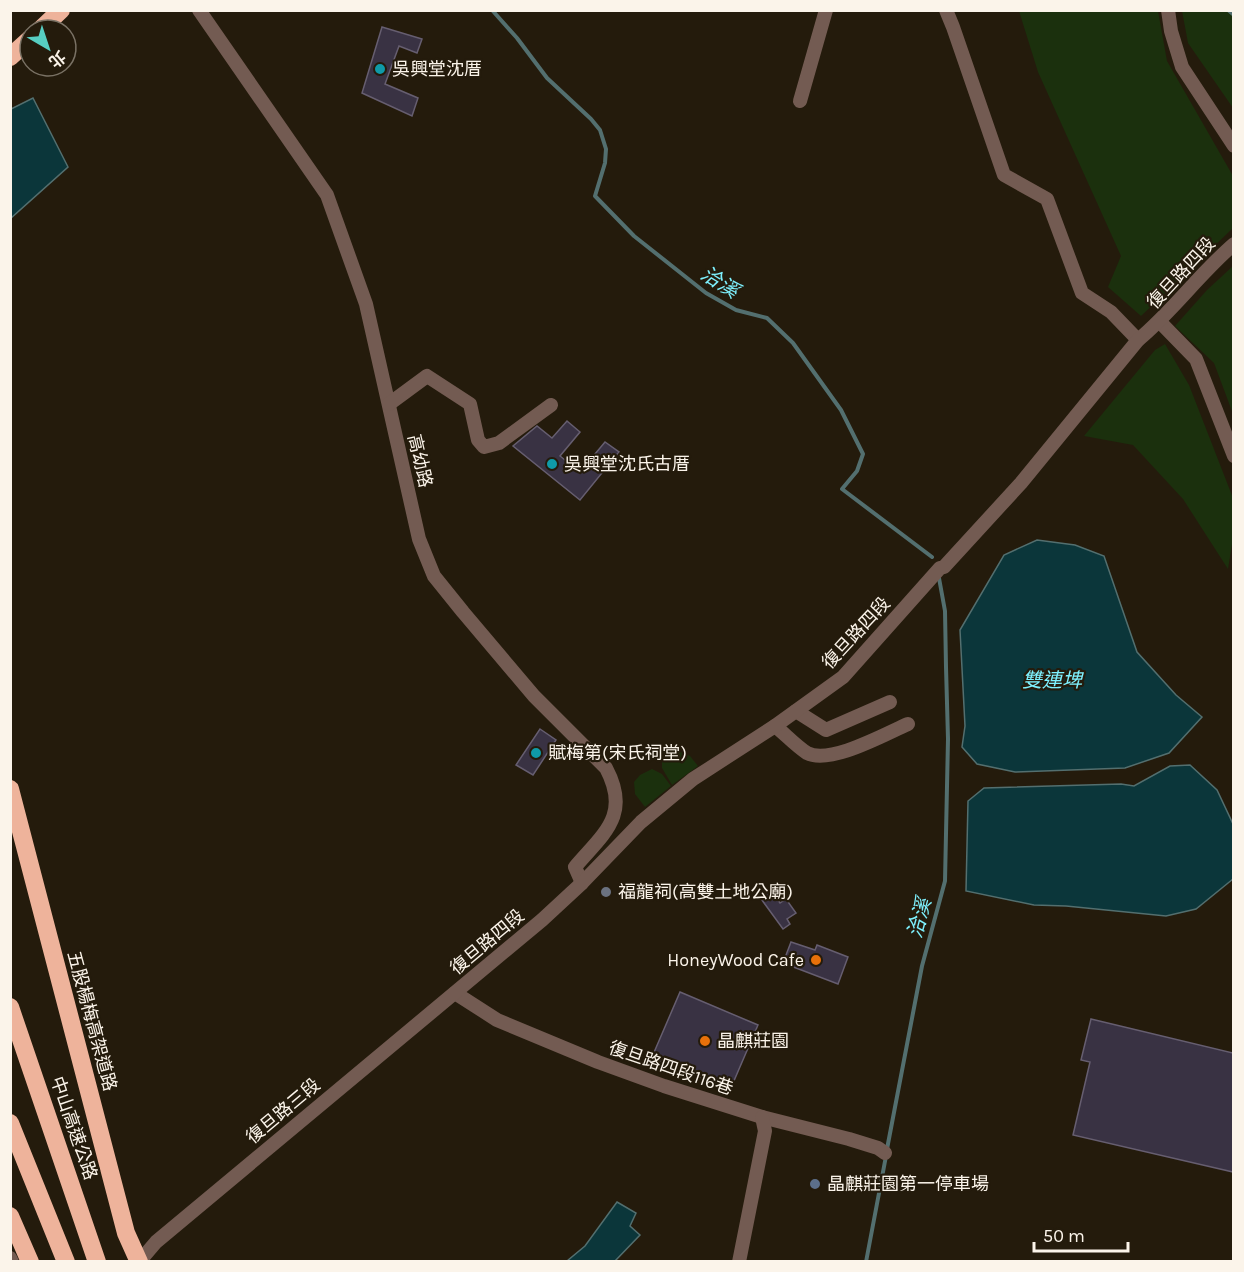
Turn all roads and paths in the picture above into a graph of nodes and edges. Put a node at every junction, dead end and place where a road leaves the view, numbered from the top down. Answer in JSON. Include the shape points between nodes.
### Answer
{"nodes":[{"id":1,"x":199,"y":10,"type":"edge"},
{"id":2,"x":826,"y":10,"type":"edge"},
{"id":3,"x":946,"y":10,"type":"edge"},
{"id":4,"x":1168,"y":10,"type":"edge"},
{"id":5,"x":800,"y":101,"type":"dead end"},
{"id":6,"x":1233,"y":146,"type":"edge"},
{"id":7,"x":1233,"y":244,"type":"edge"},
{"id":8,"x":1160,"y":322,"type":"junction"},
{"id":9,"x":1138,"y":340,"type":"junction"},
{"id":10,"x":389,"y":404,"type":"junction"},
{"id":11,"x":551,"y":405,"type":"dead end"},
{"id":12,"x":1233,"y":456,"type":"edge"},
{"id":13,"x":890,"y":702,"type":"dead end"},
{"id":14,"x":796,"y":711,"type":"junction"},
{"id":15,"x":908,"y":724,"type":"dead end"},
{"id":16,"x":775,"y":726,"type":"junction"},
{"id":17,"x":10,"y":789,"type":"edge"},
{"id":18,"x":582,"y":883,"type":"junction"},
{"id":19,"x":455,"y":993,"type":"junction"},
{"id":20,"x":10,"y":1007,"type":"edge"},
{"id":21,"x":762,"y":1117,"type":"junction"},
{"id":22,"x":10,"y":1123,"type":"edge"},
{"id":23,"x":885,"y":1153,"type":"dead end"},
{"id":24,"x":10,"y":1216,"type":"edge"},
{"id":25,"x":30,"y":1262,"type":"edge"},
{"id":26,"x":66,"y":1262,"type":"edge"},
{"id":27,"x":98,"y":1262,"type":"edge"},
{"id":28,"x":139,"y":1262,"type":"edge"},
{"id":29,"x":739,"y":1262,"type":"edge"}],
"edges":[{"from":1,"to":10,"type":"street","name":"高幼路","via":[[327,195],[366,304]]},
{"from":2,"to":5,"type":"street"},
{"from":3,"to":9,"type":"street","via":[[1004,175],[1047,199],[1082,293],[1111,312]]},
{"from":4,"to":6,"type":"street","via":[[1182,67]]},
{"from":7,"to":8,"type":"street","name":"復旦路四段"},
{"from":8,"to":9,"type":"street","name":"復旦路四段"},
{"from":8,"to":12,"type":"street","via":[[1196,359]]},
{"from":9,"to":14,"type":"street","name":"復旦路四段","via":[[1021,483],[843,676]]},
{"from":10,"to":11,"type":"street","via":[[427,376],[470,404],[478,440],[484,447],[498,443]]},
{"from":10,"to":18,"type":"street","name":"高幼路","via":[[420,539],[434,576],[534,696],[606,768],[616,789],[616,808],[609,828],[575,867]]},
{"from":13,"to":14,"type":"street","via":[[826,730]]},
{"from":14,"to":16,"type":"street","name":"復旦路四段"},
{"from":15,"to":16,"type":"street","via":[[822,757],[808,753]]},
{"from":16,"to":18,"type":"street","name":"復旦路四段","via":[[693,779],[641,822]]},
{"from":17,"to":28,"type":"highway","name":"五股楊梅高架道路","via":[[126,1233]]},
{"from":18,"to":19,"type":"street","name":"復旦路四段"},
{"from":19,"to":21,"type":"street","name":"復旦路四段116巷","via":[[497,1020],[598,1062]]},
{"from":19,"to":28,"type":"street","name":"復旦路三段","via":[[156,1242]]},
{"from":20,"to":27,"type":"highway","name":"中山高速公路"},
{"from":21,"to":23,"type":"street","name":"復旦路四段116巷","via":[[849,1139]]},
{"from":21,"to":29,"type":"street","via":[[765,1131]]},
{"from":22,"to":26,"type":"highway"},
{"from":24,"to":25,"type":"highway"}]}
